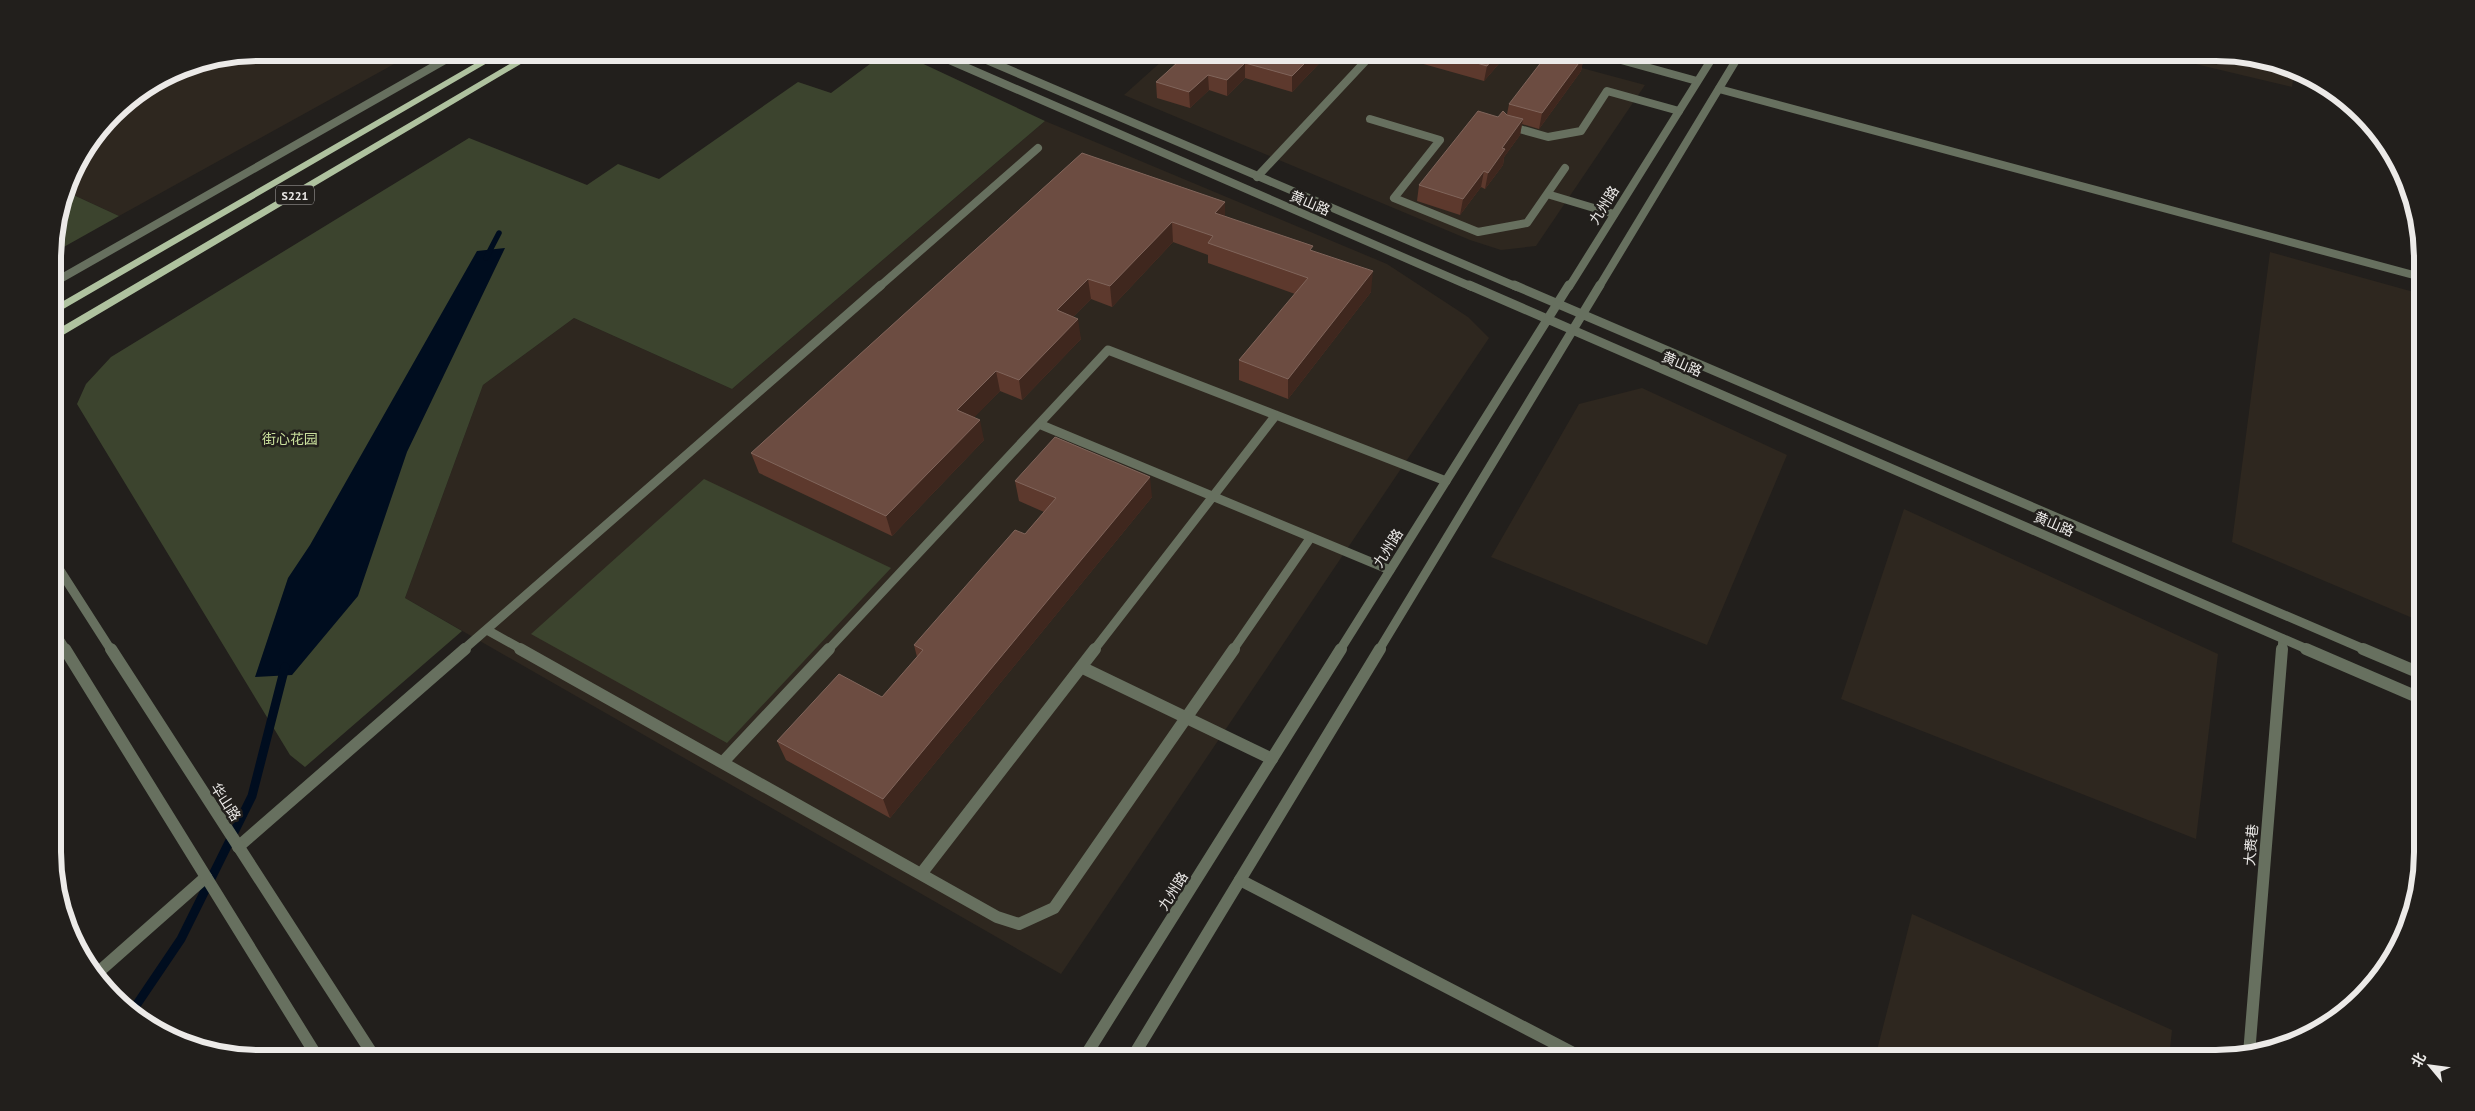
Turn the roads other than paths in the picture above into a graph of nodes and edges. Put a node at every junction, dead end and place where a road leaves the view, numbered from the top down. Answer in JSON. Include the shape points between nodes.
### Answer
{"nodes":[{"id":1,"x":443,"y":61,"type":"edge"},
{"id":2,"x":486,"y":61,"type":"edge"},
{"id":3,"x":522,"y":61,"type":"edge"},
{"id":4,"x":952,"y":61,"type":"edge"},
{"id":5,"x":989,"y":61,"type":"edge"},
{"id":6,"x":1366,"y":61,"type":"edge"},
{"id":7,"x":1624,"y":61,"type":"edge"},
{"id":8,"x":1710,"y":61,"type":"edge"},
{"id":9,"x":1736,"y":61,"type":"edge"},
{"id":10,"x":1697,"y":82,"type":"junction"},
{"id":11,"x":1719,"y":89,"type":"junction"},
{"id":12,"x":1679,"y":111,"type":"junction"},
{"id":13,"x":1370,"y":119,"type":"dead end"},
{"id":14,"x":1506,"y":126,"type":"edge"},
{"id":15,"x":1038,"y":148,"type":"dead end"},
{"id":16,"x":1565,"y":168,"type":"dead end"},
{"id":17,"x":1258,"y":177,"type":"junction"},
{"id":18,"x":1547,"y":194,"type":"junction"},
{"id":19,"x":1614,"y":214,"type":"junction"},
{"id":20,"x":2414,"y":275,"type":"edge"},
{"id":21,"x":61,"y":278,"type":"edge"},
{"id":22,"x":1557,"y":305,"type":"junction"},
{"id":23,"x":61,"y":307,"type":"edge"},
{"id":24,"x":1582,"y":315,"type":"junction"},
{"id":25,"x":1547,"y":320,"type":"junction"},
{"id":26,"x":1572,"y":331,"type":"junction"},
{"id":27,"x":61,"y":333,"type":"edge"},
{"id":28,"x":1276,"y":415,"type":"junction"},
{"id":29,"x":1039,"y":424,"type":"junction"},
{"id":30,"x":1446,"y":481,"type":"junction"},
{"id":31,"x":1213,"y":496,"type":"junction"},
{"id":32,"x":1311,"y":537,"type":"junction"},
{"id":33,"x":1390,"y":570,"type":"junction"},
{"id":34,"x":61,"y":572,"type":"edge"},
{"id":35,"x":486,"y":630,"type":"junction"},
{"id":36,"x":2283,"y":639,"type":"junction"},
{"id":37,"x":61,"y":642,"type":"edge"},
{"id":38,"x":1081,"y":667,"type":"junction"},
{"id":39,"x":2414,"y":671,"type":"edge"},
{"id":40,"x":2414,"y":696,"type":"edge"},
{"id":41,"x":1186,"y":718,"type":"junction"},
{"id":42,"x":1272,"y":759,"type":"junction"},
{"id":43,"x":722,"y":762,"type":"junction"},
{"id":44,"x":238,"y":847,"type":"junction"},
{"id":45,"x":920,"y":874,"type":"junction"},
{"id":46,"x":206,"y":878,"type":"junction"},
{"id":47,"x":1240,"y":880,"type":"junction"},
{"id":48,"x":101,"y":970,"type":"edge"},
{"id":49,"x":2250,"y":1047,"type":"edge"},
{"id":50,"x":313,"y":1050,"type":"edge"},
{"id":51,"x":370,"y":1050,"type":"edge"},
{"id":52,"x":1089,"y":1050,"type":"edge"},
{"id":53,"x":1137,"y":1050,"type":"edge"},
{"id":54,"x":1568,"y":1050,"type":"edge"}],
"edges":[{"from":1,"to":21,"type":"street"},
{"from":2,"to":23,"type":"main road","number":"S221"},
{"from":3,"to":27,"type":"main road","number":"S221"},
{"from":4,"to":25,"type":"street","name":"黄山路"},
{"from":5,"to":17,"type":"street","name":"黄山路"},
{"from":6,"to":17,"type":"street"},
{"from":7,"to":10,"type":"street"},
{"from":8,"to":10,"type":"street","name":"九州路"},
{"from":9,"to":11,"type":"street"},
{"from":10,"to":12,"type":"street","name":"九州路"},
{"from":11,"to":20,"type":"street"},
{"from":11,"to":24,"type":"street"},
{"from":12,"to":14,"type":"street","via":[[1607,92],[1581,131],[1548,137]]},
{"from":12,"to":19,"type":"street","name":"九州路"},
{"from":13,"to":18,"type":"street","via":[[1440,140],[1394,198],[1478,232],[1527,223]]},
{"from":15,"to":35,"type":"street"},
{"from":16,"to":18,"type":"street"},
{"from":17,"to":22,"type":"street","name":"黄山路"},
{"from":18,"to":19,"type":"street"},
{"from":19,"to":22,"type":"street","name":"九州路"},
{"from":22,"to":24,"type":"street","name":"黄山路"},
{"from":22,"to":25,"type":"street","name":"九州路"},
{"from":24,"to":26,"type":"street"},
{"from":24,"to":39,"type":"street","name":"黄山路"},
{"from":25,"to":26,"type":"street","name":"黄山路"},
{"from":25,"to":30,"type":"street","name":"九州路"},
{"from":26,"to":36,"type":"street","name":"黄山路"},
{"from":26,"to":47,"type":"street"},
{"from":28,"to":29,"type":"street","via":[[1108,350]]},
{"from":28,"to":30,"type":"street"},
{"from":28,"to":31,"type":"street"},
{"from":29,"to":31,"type":"street"},
{"from":29,"to":43,"type":"street"},
{"from":30,"to":33,"type":"street","name":"九州路"},
{"from":31,"to":32,"type":"street"},
{"from":31,"to":38,"type":"street"},
{"from":32,"to":33,"type":"street"},
{"from":32,"to":41,"type":"street"},
{"from":33,"to":42,"type":"street","name":"九州路"},
{"from":34,"to":44,"type":"street","name":"华山路"},
{"from":35,"to":43,"type":"street"},
{"from":35,"to":44,"type":"street"},
{"from":36,"to":40,"type":"street","name":"黄山路"},
{"from":36,"to":49,"type":"street","name":"大赉巷"},
{"from":37,"to":46,"type":"street"},
{"from":38,"to":41,"type":"street"},
{"from":38,"to":45,"type":"street"},
{"from":41,"to":42,"type":"street"},
{"from":41,"to":45,"type":"street","via":[[1054,908],[1019,924],[997,916]]},
{"from":42,"to":52,"type":"street","name":"九州路"},
{"from":43,"to":45,"type":"street"},
{"from":44,"to":51,"type":"street","name":"华山路"},
{"from":46,"to":48,"type":"street"},
{"from":46,"to":50,"type":"street"},
{"from":47,"to":53,"type":"street"},
{"from":47,"to":54,"type":"street"}]}
